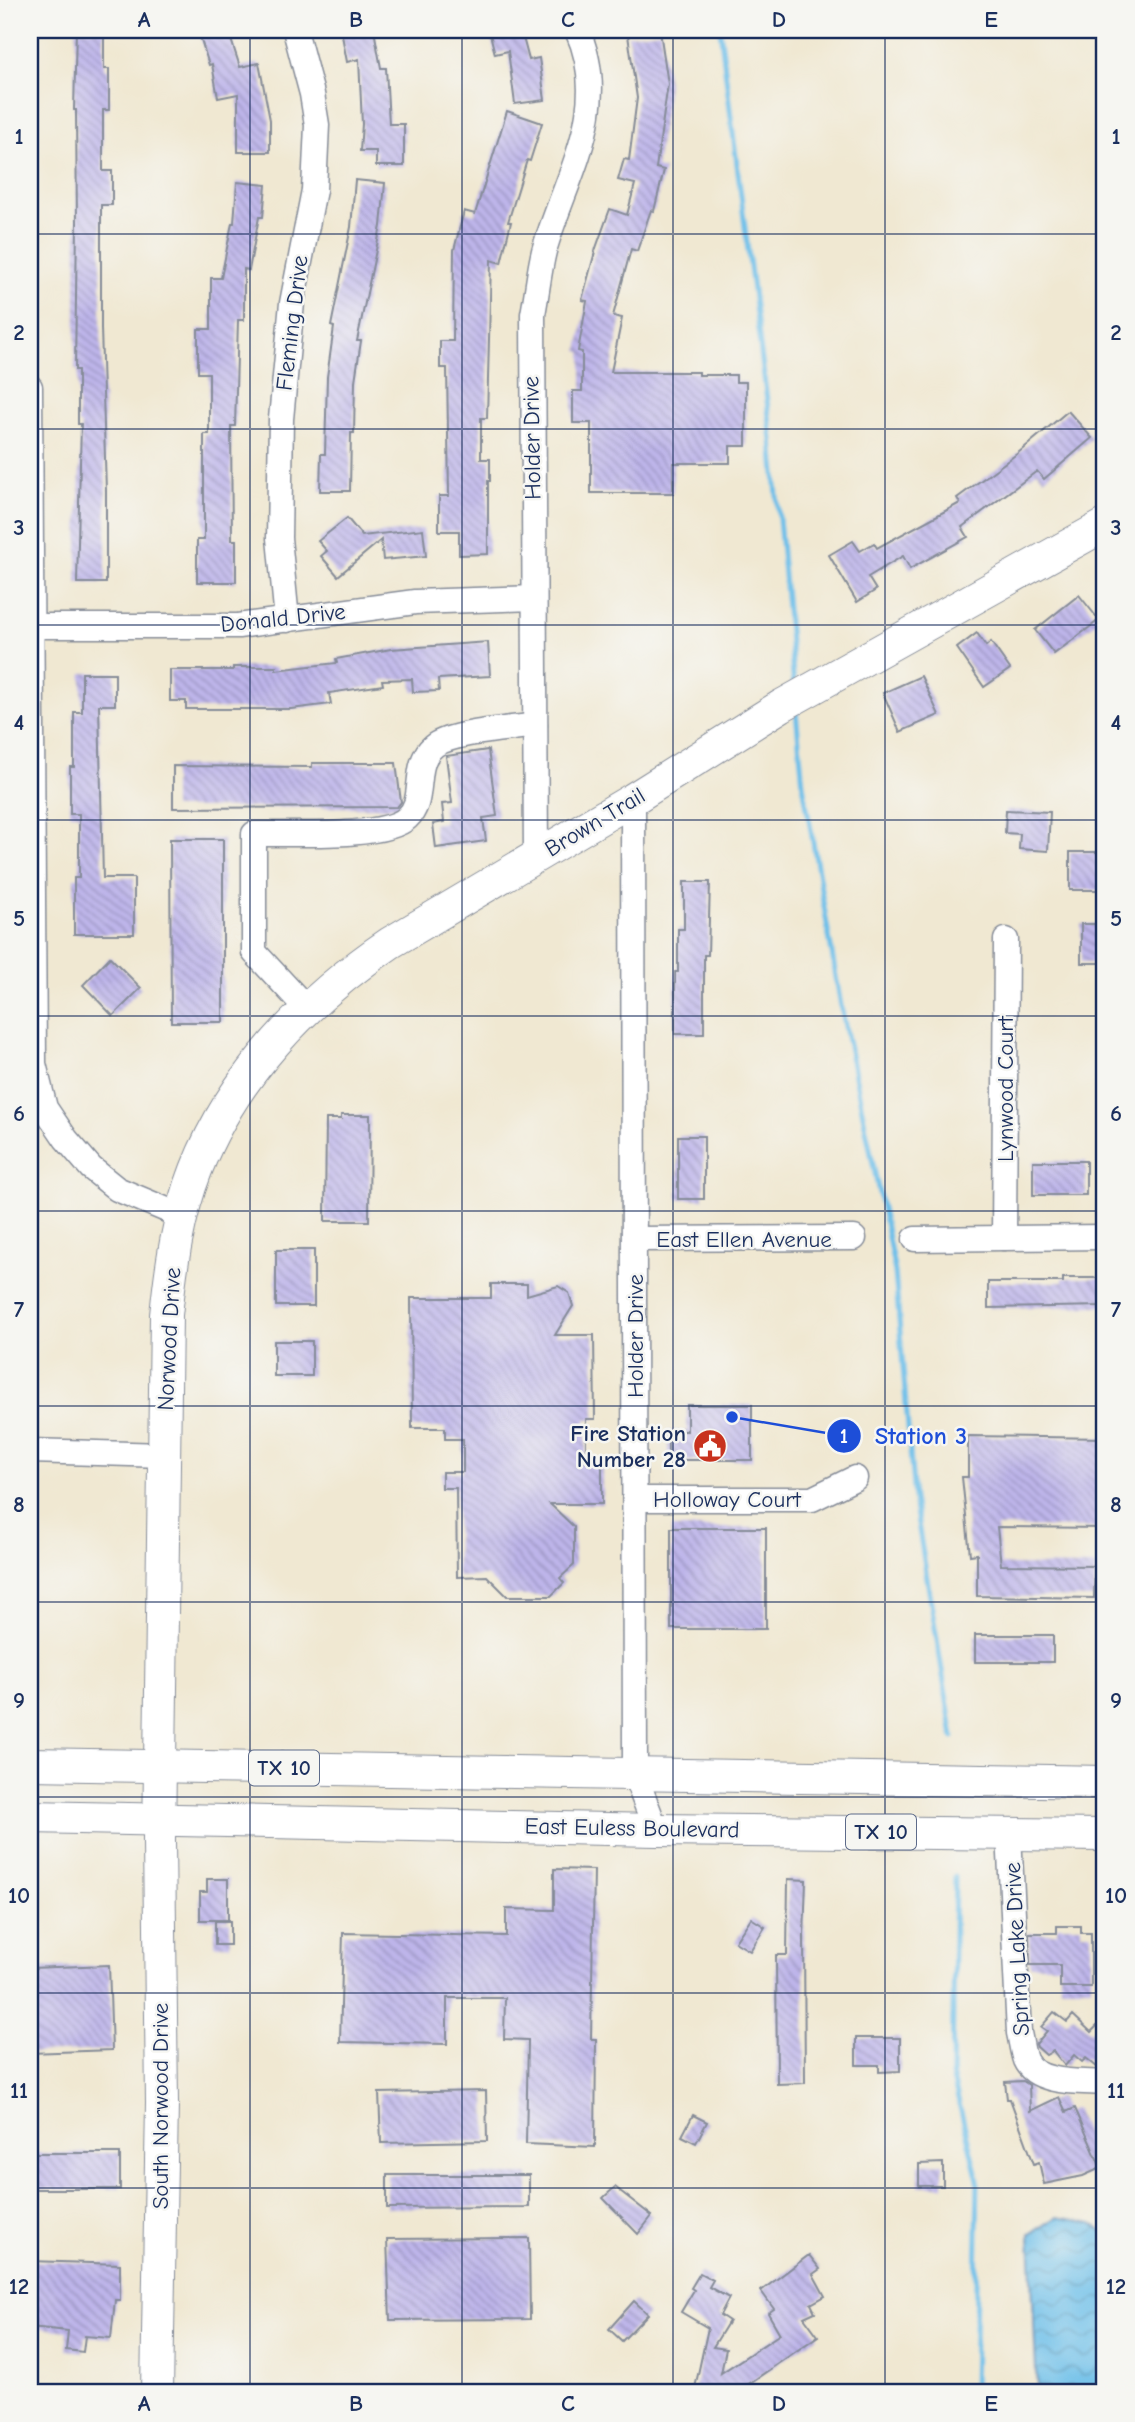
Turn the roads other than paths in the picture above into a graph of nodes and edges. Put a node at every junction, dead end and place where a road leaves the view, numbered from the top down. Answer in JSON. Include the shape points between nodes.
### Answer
{"nodes":[{"id":1,"x":295,"y":30,"type":"edge"},
{"id":2,"x":577,"y":30,"type":"edge"},
{"id":3,"x":30,"y":387,"type":"edge"},
{"id":4,"x":1105,"y":525,"type":"edge"},
{"id":5,"x":534,"y":598,"type":"junction"},
{"id":6,"x":287,"y":620,"type":"junction"},
{"id":7,"x":31,"y":626,"type":"edge"},
{"id":8,"x":535,"y":725,"type":"junction"},
{"id":9,"x":621,"y":807,"type":"junction"},
{"id":10,"x":536,"y":858,"type":"junction"},
{"id":11,"x":31,"y":875,"type":"edge"},
{"id":12,"x":1006,"y":940,"type":"dead end"},
{"id":13,"x":307,"y":1009,"type":"junction"},
{"id":14,"x":181,"y":1216,"type":"junction"},
{"id":15,"x":1105,"y":1237,"type":"edge"},
{"id":16,"x":854,"y":1238,"type":"dead end"},
{"id":17,"x":915,"y":1238,"type":"dead end"},
{"id":18,"x":1004,"y":1238,"type":"junction"},
{"id":19,"x":635,"y":1240,"type":"junction"},
{"id":20,"x":30,"y":1451,"type":"edge"},
{"id":21,"x":164,"y":1455,"type":"junction"},
{"id":22,"x":855,"y":1478,"type":"dead end"},
{"id":23,"x":636,"y":1499,"type":"junction"},
{"id":24,"x":30,"y":1763,"type":"edge"},
{"id":25,"x":160,"y":1765,"type":"junction"},
{"id":26,"x":635,"y":1775,"type":"junction"},
{"id":27,"x":1105,"y":1782,"type":"edge"},
{"id":28,"x":30,"y":1817,"type":"edge"},
{"id":29,"x":159,"y":1819,"type":"junction"},
{"id":30,"x":656,"y":1830,"type":"junction"},
{"id":31,"x":1009,"y":1834,"type":"junction"},
{"id":32,"x":1105,"y":1835,"type":"edge"},
{"id":33,"x":1105,"y":2083,"type":"edge"},
{"id":34,"x":157,"y":2392,"type":"edge"}],
"edges":[{"from":1,"to":6,"type":"street","name":"Fleming Drive","via":[[317,125],[314,190],[292,303],[281,419],[279,538]]},
{"from":2,"to":5,"type":"street","name":"Holder Drive","via":[[589,66],[587,130],[544,252],[533,314]]},
{"from":3,"to":7,"type":"street"},
{"from":4,"to":9,"type":"main road","name":"Brown Trail","via":[[781,706]]},
{"from":5,"to":6,"type":"street","name":"Donald Drive","via":[[415,602]]},
{"from":5,"to":8,"type":"street","name":"Holder Drive"},
{"from":6,"to":7,"type":"street","name":"Donald Drive","via":[[238,626]]},
{"from":7,"to":11,"type":"street"},
{"from":8,"to":10,"type":"street","name":"Holder Drive"},
{"from":8,"to":13,"type":"street","via":[[447,739],[433,746],[423,760],[418,800],[408,817],[393,827],[254,834],[254,952]]},
{"from":9,"to":10,"type":"main road","name":"Brown Trail"},
{"from":9,"to":19,"type":"street","name":"Holder Drive","via":[[633,839]]},
{"from":10,"to":13,"type":"main road","name":"Brown Trail","via":[[390,943]]},
{"from":11,"to":14,"type":"street","via":[[34,1064],[45,1108],[91,1168],[117,1189]]},
{"from":12,"to":18,"type":"street","name":"Lynwood Court"},
{"from":13,"to":14,"type":"main road","name":"Brown Trail","via":[[260,1058],[218,1123]]},
{"from":14,"to":21,"type":"main road","name":"Norwood Drive","via":[[166,1315]]},
{"from":15,"to":18,"type":"street"},
{"from":16,"to":19,"type":"street","name":"East Ellen Avenue"},
{"from":17,"to":18,"type":"street"},
{"from":19,"to":23,"type":"street","name":"Holder Drive"},
{"from":20,"to":21,"type":"street"},
{"from":21,"to":25,"type":"main road","name":"Norwood Drive"},
{"from":22,"to":23,"type":"street","name":"Holloway Court","via":[[812,1499]]},
{"from":23,"to":26,"type":"street","name":"Holder Drive"},
{"from":24,"to":25,"type":"main road","number":"TX 10"},
{"from":25,"to":26,"type":"main road","number":"TX 10"},
{"from":25,"to":29,"type":"main road","name":"Norwood Drive"},
{"from":26,"to":27,"type":"main road","number":"TX 10"},
{"from":26,"to":30,"type":"street","name":"Holder Drive"},
{"from":28,"to":29,"type":"main road","number":"TX 10"},
{"from":29,"to":30,"type":"main road","name":"East Euless Boulevard","number":"TX 10"},
{"from":29,"to":34,"type":"main road","name":"South Norwood Drive","via":[[162,2103]]},
{"from":30,"to":31,"type":"main road","name":"East Euless Boulevard","number":"TX 10"},
{"from":31,"to":32,"type":"main road","name":"East Euless Boulevard","number":"TX 10"},
{"from":31,"to":33,"type":"street","name":"Spring Lake Drive","via":[[1019,2033],[1025,2061],[1044,2078]]}]}
